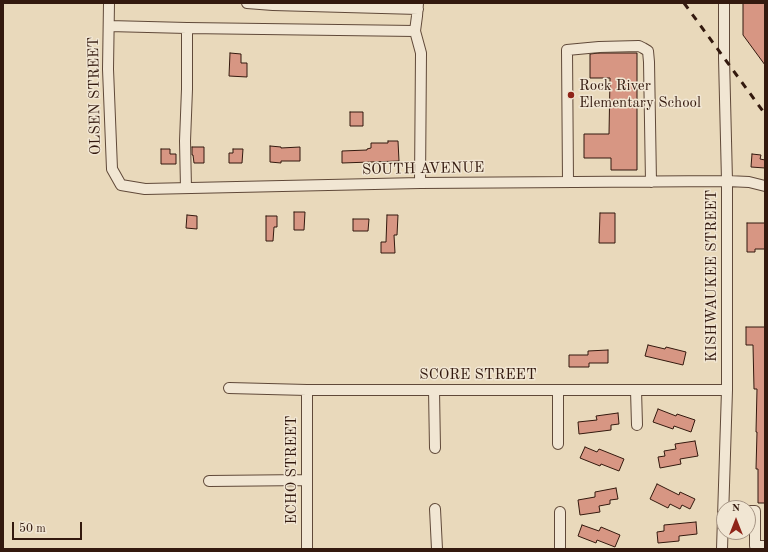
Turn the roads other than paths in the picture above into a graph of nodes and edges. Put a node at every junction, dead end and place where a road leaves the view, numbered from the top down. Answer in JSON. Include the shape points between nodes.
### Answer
{"nodes":[{"id":1,"x":109,"y":3,"type":"edge"},
{"id":2,"x":247,"y":3,"type":"edge"},
{"id":3,"x":724,"y":3,"type":"edge"},
{"id":4,"x":418,"y":6,"type":"edge"},
{"id":5,"x":109,"y":26,"type":"junction"},
{"id":6,"x":188,"y":28,"type":"junction"},
{"id":7,"x":415,"y":31,"type":"junction"},
{"id":8,"x":726,"y":181,"type":"junction"},
{"id":9,"x":568,"y":182,"type":"junction"},
{"id":10,"x":650,"y":182,"type":"junction"},
{"id":11,"x":420,"y":183,"type":"junction"},
{"id":12,"x":121,"y":185,"type":"joint"},
{"id":13,"x":765,"y":186,"type":"edge"},
{"id":14,"x":186,"y":188,"type":"junction"},
{"id":15,"x":229,"y":388,"type":"dead end"},
{"id":16,"x":307,"y":390,"type":"junction"},
{"id":17,"x":434,"y":390,"type":"junction"},
{"id":18,"x":558,"y":390,"type":"junction"},
{"id":19,"x":636,"y":390,"type":"junction"},
{"id":20,"x":727,"y":390,"type":"junction"},
{"id":21,"x":637,"y":426,"type":"dead end"},
{"id":22,"x":558,"y":444,"type":"dead end"},
{"id":23,"x":435,"y":448,"type":"dead end"},
{"id":24,"x":307,"y":480,"type":"junction"},
{"id":25,"x":209,"y":481,"type":"dead end"},
{"id":26,"x":724,"y":500,"type":"edge"},
{"id":27,"x":435,"y":509,"type":"dead end"},
{"id":28,"x":560,"y":512,"type":"dead end"},
{"id":29,"x":755,"y":540,"type":"edge"},
{"id":30,"x":765,"y":546,"type":"edge"},
{"id":31,"x":307,"y":549,"type":"edge"},
{"id":32,"x":437,"y":549,"type":"edge"},
{"id":33,"x":560,"y":549,"type":"edge"}],
"edges":[{"from":1,"to":5,"type":"street","name":"OLSEN STREET"},
{"from":2,"to":4,"type":"street"},
{"from":3,"to":8,"type":"street","name":"KISHWAUKEE STREET"},
{"from":4,"to":7,"type":"street"},
{"from":5,"to":6,"type":"street"},
{"from":5,"to":12,"type":"street","name":"OLSEN STREET","via":[[112,169]]},
{"from":6,"to":7,"type":"street"},
{"from":6,"to":14,"type":"street"},
{"from":7,"to":11,"type":"street","via":[[421,53]]},
{"from":8,"to":10,"type":"street","name":"SOUTH AVENUE"},
{"from":8,"to":13,"type":"street","name":"SOUTH AVENUE"},
{"from":8,"to":20,"type":"street","name":"KISHWAUKEE STREET"},
{"from":9,"to":10,"type":"street","name":"SOUTH AVENUE"},
{"from":9,"to":10,"type":"street","via":[[567,50],[639,46],[648,51],[649,62]]},
{"from":9,"to":11,"type":"street","name":"SOUTH AVENUE"},
{"from":11,"to":14,"type":"street","name":"SOUTH AVENUE"},
{"from":12,"to":14,"type":"street","name":"SOUTH AVENUE","via":[[145,189]]},
{"from":15,"to":16,"type":"street","name":"SCORE STREET"},
{"from":16,"to":17,"type":"street","name":"SCORE STREET"},
{"from":16,"to":24,"type":"street","name":"ECHO STREET"},
{"from":17,"to":18,"type":"street","name":"SCORE STREET"},
{"from":17,"to":23,"type":"street"},
{"from":18,"to":19,"type":"street","name":"SCORE STREET"},
{"from":18,"to":22,"type":"street"},
{"from":19,"to":20,"type":"street","name":"SCORE STREET"},
{"from":19,"to":21,"type":"street"},
{"from":20,"to":26,"type":"street","name":"KISHWAUKEE STREET"},
{"from":24,"to":25,"type":"street"},
{"from":24,"to":31,"type":"street","name":"ECHO STREET"},
{"from":27,"to":32,"type":"street"},
{"from":28,"to":33,"type":"street"},
{"from":29,"to":30,"type":"street","via":[[755,546]]}]}
